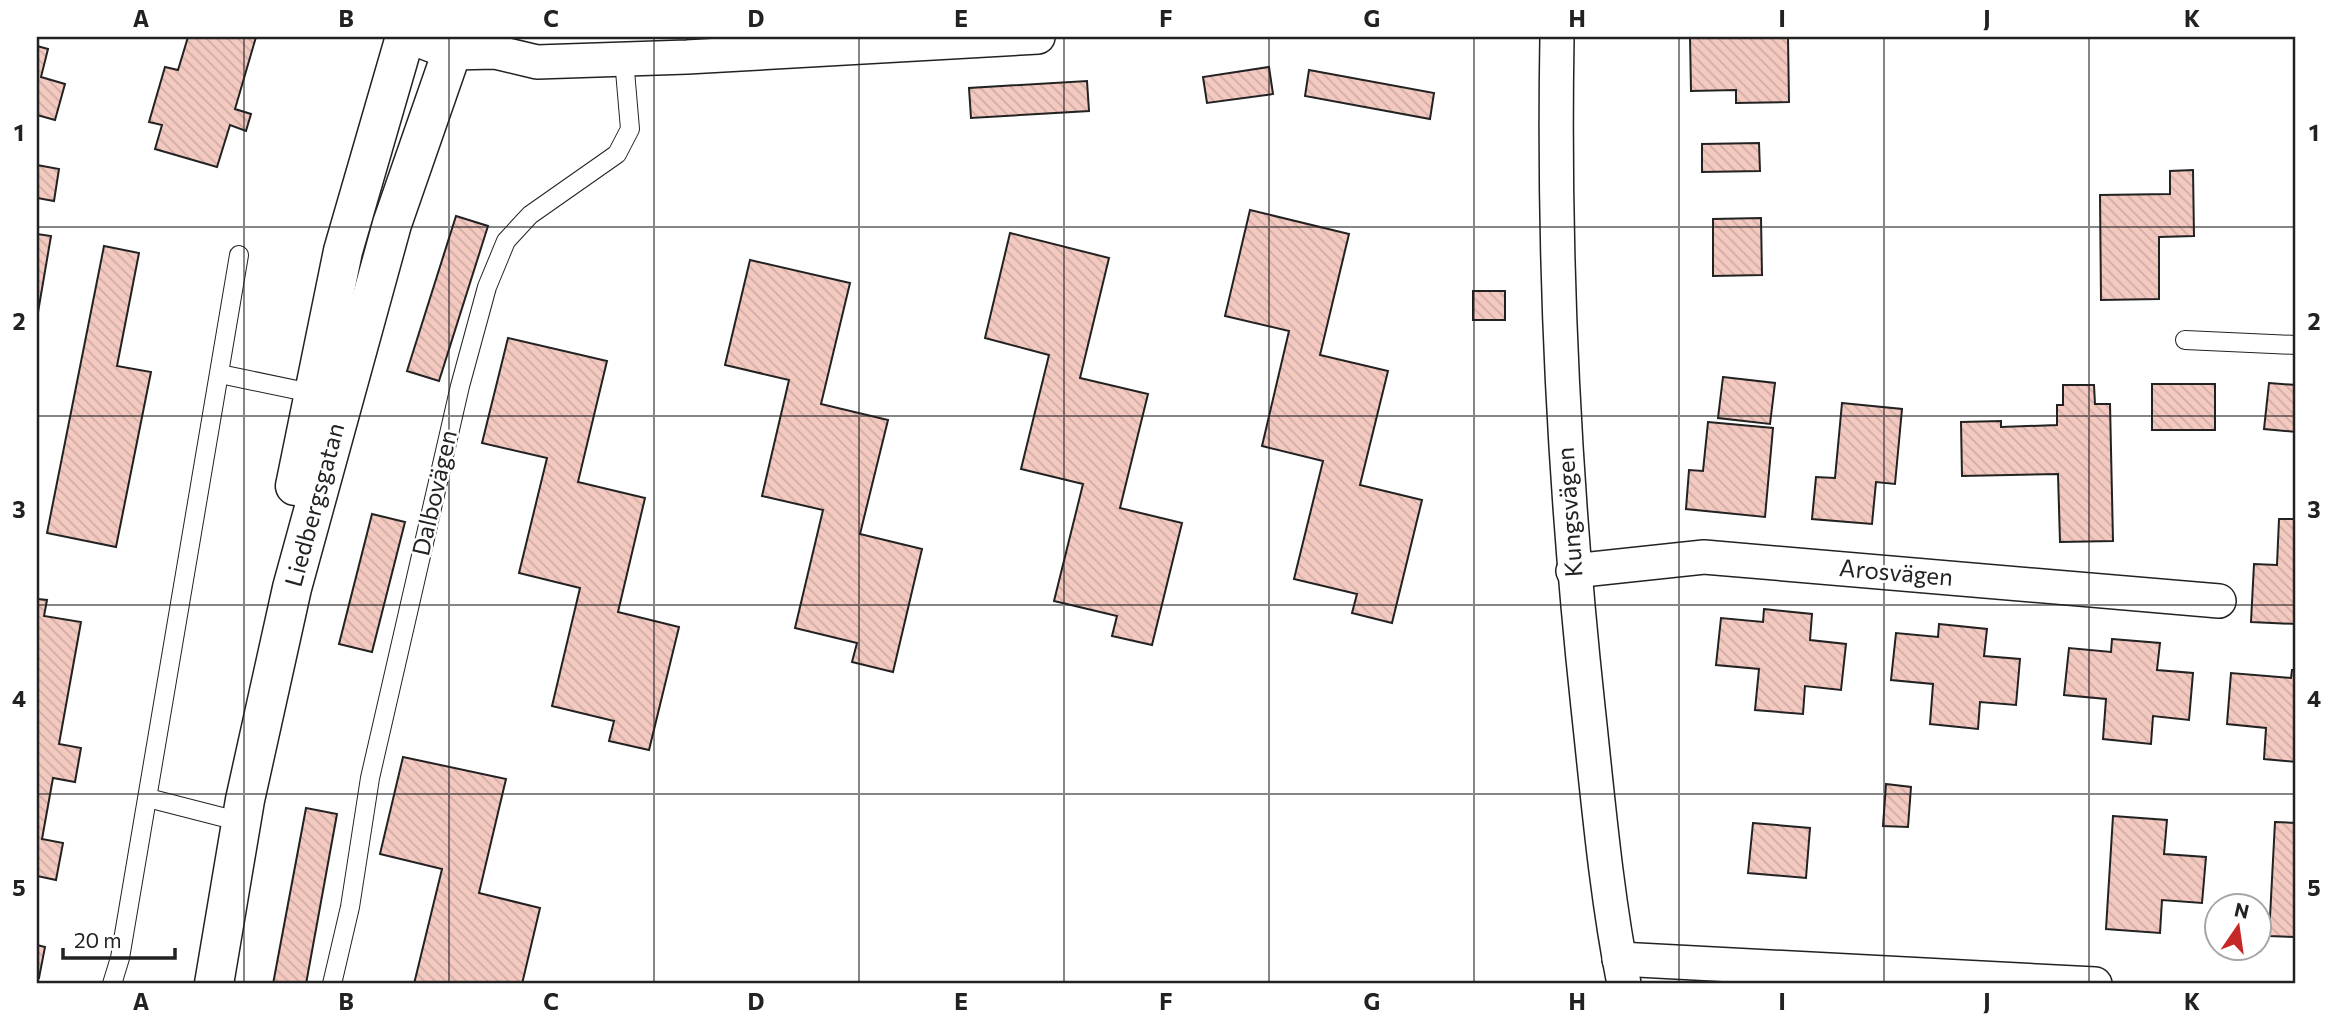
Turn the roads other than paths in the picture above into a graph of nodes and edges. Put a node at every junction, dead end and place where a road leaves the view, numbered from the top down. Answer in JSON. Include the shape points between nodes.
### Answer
{"nodes":[{"id":1,"x":407,"y":37,"type":"edge"},
{"id":2,"x":1038,"y":37,"type":"edge"},
{"id":3,"x":1557,"y":37,"type":"edge"},
{"id":4,"x":454,"y":45,"type":"edge"},
{"id":5,"x":624,"y":59,"type":"junction"},
{"id":6,"x":239,"y":255,"type":"dead end"},
{"id":7,"x":2185,"y":340,"type":"dead end"},
{"id":8,"x":2296,"y":345,"type":"edge"},
{"id":9,"x":220,"y":374,"type":"junction"},
{"id":10,"x":328,"y":396,"type":"junction"},
{"id":11,"x":1573,"y":571,"type":"junction"},
{"id":12,"x":2218,"y":601,"type":"dead end"},
{"id":13,"x":148,"y":798,"type":"junction"},
{"id":14,"x":222,"y":817,"type":"junction"},
{"id":15,"x":1622,"y":972,"type":"edge"},
{"id":16,"x":112,"y":984,"type":"edge"},
{"id":17,"x":192,"y":984,"type":"edge"},
{"id":18,"x":214,"y":984,"type":"edge"},
{"id":19,"x":332,"y":984,"type":"edge"},
{"id":20,"x":2095,"y":984,"type":"edge"}],
"edges":[{"from":1,"to":4,"type":"street"},
{"from":1,"to":10,"type":"street","name":"Liedbergsgatan","via":[[343,251]]},
{"from":2,"to":5,"type":"street"},
{"from":3,"to":11,"type":"street","name":"Kungsvägen","via":[[1556,228]]},
{"from":4,"to":5,"type":"street","via":[[537,62]]},
{"from":4,"to":10,"type":"street","name":"Liedbergsgatan"},
{"from":5,"to":19,"type":"lane","name":"Dalbovägen","via":[[630,129],[617,154],[530,215],[506,241],[487,287],[373,764],[350,908]]},
{"from":6,"to":9,"type":"lane"},
{"from":7,"to":8,"type":"lane"},
{"from":9,"to":10,"type":"lane"},
{"from":9,"to":13,"type":"lane"},
{"from":10,"to":14,"type":"street","name":"Liedbergsgatan","via":[[303,452],[256,645]]},
{"from":10,"to":18,"type":"street","name":"Liedbergsgatan","via":[[245,800]]},
{"from":11,"to":12,"type":"street","name":"Arosvägen","via":[[1704,557]]},
{"from":11,"to":15,"type":"street","name":"Kungsvägen"},
{"from":13,"to":14,"type":"lane"},
{"from":13,"to":16,"type":"lane"},
{"from":14,"to":17,"type":"street","name":"Liedbergsgatan"},
{"from":15,"to":20,"type":"street"}]}
